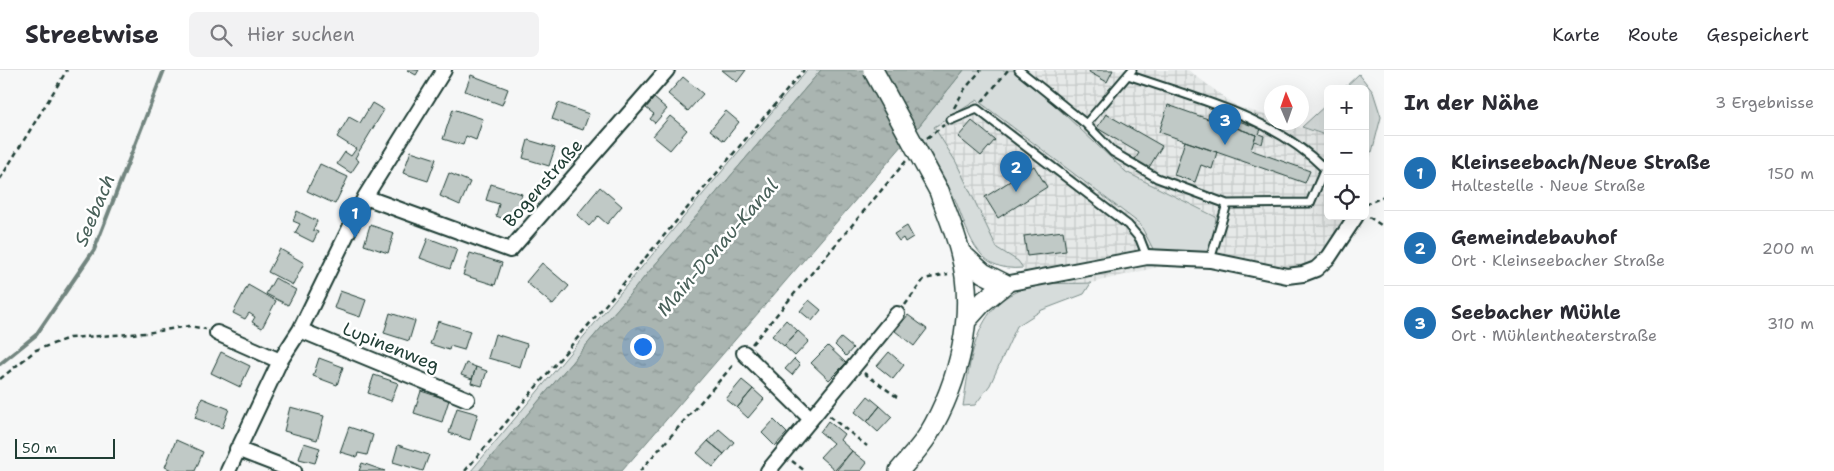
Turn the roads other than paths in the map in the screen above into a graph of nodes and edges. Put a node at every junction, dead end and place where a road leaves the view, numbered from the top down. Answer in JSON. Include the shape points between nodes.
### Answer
{"nodes":[{"id":1,"x":444,"y":70,"type":"edge"},
{"id":2,"x":667,"y":70,"type":"edge"},
{"id":3,"x":873,"y":70,"type":"edge"},
{"id":4,"x":1019,"y":70,"type":"edge"},
{"id":5,"x":1130,"y":72,"type":"edge"},
{"id":6,"x":951,"y":120,"type":"road end"},
{"id":7,"x":1086,"y":124,"type":"junction"},
{"id":8,"x":1324,"y":168,"type":"edge"},
{"id":9,"x":1324,"y":174,"type":"edge"},
{"id":10,"x":365,"y":197,"type":"junction"},
{"id":11,"x":1227,"y":204,"type":"junction"},
{"id":12,"x":1353,"y":220,"type":"edge"},
{"id":13,"x":1147,"y":257,"type":"junction"},
{"id":14,"x":955,"y":260,"type":"junction"},
{"id":15,"x":1210,"y":260,"type":"junction"},
{"id":16,"x":1005,"y":284,"type":"junction"},
{"id":17,"x":897,"y":314,"type":"road end"},
{"id":18,"x":966,"y":321,"type":"junction"},
{"id":19,"x":300,"y":330,"type":"junction"},
{"id":20,"x":217,"y":333,"type":"road end"},
{"id":21,"x":744,"y":353,"type":"road end"},
{"id":22,"x":280,"y":361,"type":"junction"},
{"id":23,"x":467,"y":398,"type":"dead end"},
{"id":24,"x":815,"y":414,"type":"junction"},
{"id":25,"x":237,"y":449,"type":"junction"},
{"id":26,"x":228,"y":471,"type":"edge"},
{"id":27,"x":294,"y":471,"type":"edge"},
{"id":28,"x":768,"y":471,"type":"edge"},
{"id":29,"x":899,"y":471,"type":"edge"}],
"edges":[{"from":1,"to":10,"type":"street"},
{"from":2,"to":10,"type":"street","name":"Bogenstraße","via":[[510,250]]},
{"from":3,"to":14,"type":"street","bridge":true,"via":[[939,191]]},
{"from":4,"to":7,"type":"lane"},
{"from":5,"to":7,"type":"lane"},
{"from":5,"to":8,"type":"lane","via":[[1245,116],[1307,151]]},
{"from":6,"to":13,"type":"lane","via":[[977,109],[1128,225],[1140,238]]},
{"from":7,"to":11,"type":"lane","via":[[1113,152],[1156,178]]},
{"from":9,"to":11,"type":"lane","via":[[1310,203]]},
{"from":10,"to":19,"type":"street"},
{"from":11,"to":15,"type":"lane"},
{"from":12,"to":15,"type":"street","via":[[1329,257],[1303,274],[1287,276]]},
{"from":13,"to":15,"type":"street"},
{"from":13,"to":16,"type":"street"},
{"from":14,"to":16,"type":"street"},
{"from":14,"to":18,"type":"street","via":[[966,286]]},
{"from":16,"to":18,"type":"street","via":[[984,300]]},
{"from":17,"to":24,"type":"street"},
{"from":18,"to":29,"type":"street","via":[[958,364],[947,398],[927,437]]},
{"from":19,"to":22,"type":"street"},
{"from":19,"to":23,"type":"street","name":"Lupinenweg"},
{"from":20,"to":22,"type":"street"},
{"from":21,"to":24,"type":"street"},
{"from":22,"to":25,"type":"street"},
{"from":24,"to":28,"type":"street"},
{"from":25,"to":26,"type":"street"},
{"from":25,"to":27,"type":"street"}]}
